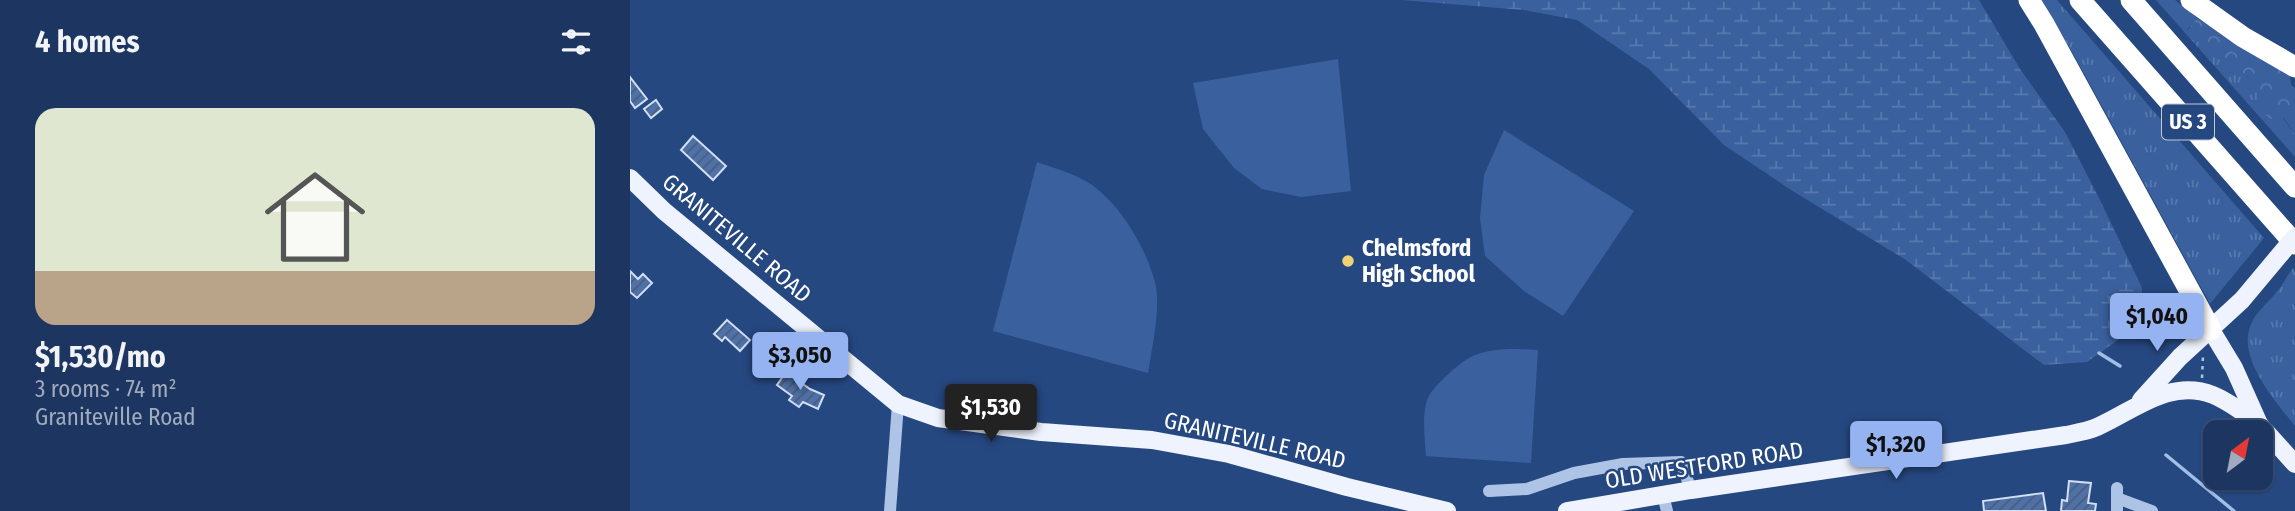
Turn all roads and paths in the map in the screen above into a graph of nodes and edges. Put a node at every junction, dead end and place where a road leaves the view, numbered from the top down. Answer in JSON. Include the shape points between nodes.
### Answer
{"nodes":[{"id":1,"x":2029,"y":0,"type":"edge"},
{"id":2,"x":2080,"y":0,"type":"edge"},
{"id":3,"x":2131,"y":0,"type":"edge"},
{"id":4,"x":2191,"y":0,"type":"edge"},
{"id":5,"x":2295,"y":67,"type":"edge"},
{"id":6,"x":630,"y":178,"type":"edge"},
{"id":7,"x":2295,"y":187,"type":"edge"},
{"id":8,"x":2295,"y":237,"type":"edge"},
{"id":9,"x":2295,"y":244,"type":"edge"},
{"id":10,"x":2211,"y":330,"type":"junction"},
{"id":11,"x":2200,"y":352,"type":"dead end"},
{"id":12,"x":2201,"y":381,"type":"dead end"},
{"id":13,"x":898,"y":404,"type":"junction"},
{"id":14,"x":2134,"y":408,"type":"junction"},
{"id":15,"x":2253,"y":420,"type":"edge"},
{"id":16,"x":2257,"y":420,"type":"edge"},
{"id":17,"x":2273,"y":440,"type":"edge"},
{"id":18,"x":2295,"y":464,"type":"edge"},
{"id":19,"x":1691,"y":490,"type":"junction"},
{"id":20,"x":1489,"y":491,"type":"dead end"},
{"id":21,"x":2117,"y":499,"type":"edge"},
{"id":22,"x":1665,"y":503,"type":"edge"},
{"id":23,"x":890,"y":511,"type":"edge"},
{"id":24,"x":1447,"y":511,"type":"edge"},
{"id":25,"x":1567,"y":511,"type":"edge"},
{"id":26,"x":2152,"y":511,"type":"edge"}],
"edges":[{"from":1,"to":10,"type":"highway"},
{"from":2,"to":9,"type":"highway","number":"US 3"},
{"from":3,"to":7,"type":"highway","number":"US 3"},
{"from":4,"to":5,"type":"highway"},
{"from":6,"to":13,"type":"main road","name":"GRANITEVILLE ROAD"},
{"from":8,"to":10,"type":"main road","name":"OLD WESTFORD ROAD"},
{"from":10,"to":14,"type":"main road","name":"OLD WESTFORD ROAD"},
{"from":10,"to":16,"type":"main road"},
{"from":11,"to":12,"type":"path"},
{"from":13,"to":23,"type":"street"},
{"from":13,"to":24,"type":"main road","name":"GRANITEVILLE ROAD","via":[[939,418],[1152,440],[1229,454]]},
{"from":14,"to":15,"type":"main road","name":"OLD WESTFORD ROAD","via":[[2160,395],[2191,389],[2214,395]]},
{"from":14,"to":19,"type":"main road","name":"OLD WESTFORD ROAD","via":[[2095,428],[2047,439]]},
{"from":17,"to":18,"type":"main road"},
{"from":19,"to":20,"type":"street","via":[[1681,462],[1623,464],[1574,473],[1527,489]]},
{"from":19,"to":22,"type":"main road","name":"OLD WESTFORD ROAD"},
{"from":21,"to":26,"type":"street"},
{"from":22,"to":25,"type":"main road","name":"OLD WESTFORD ROAD"}]}
